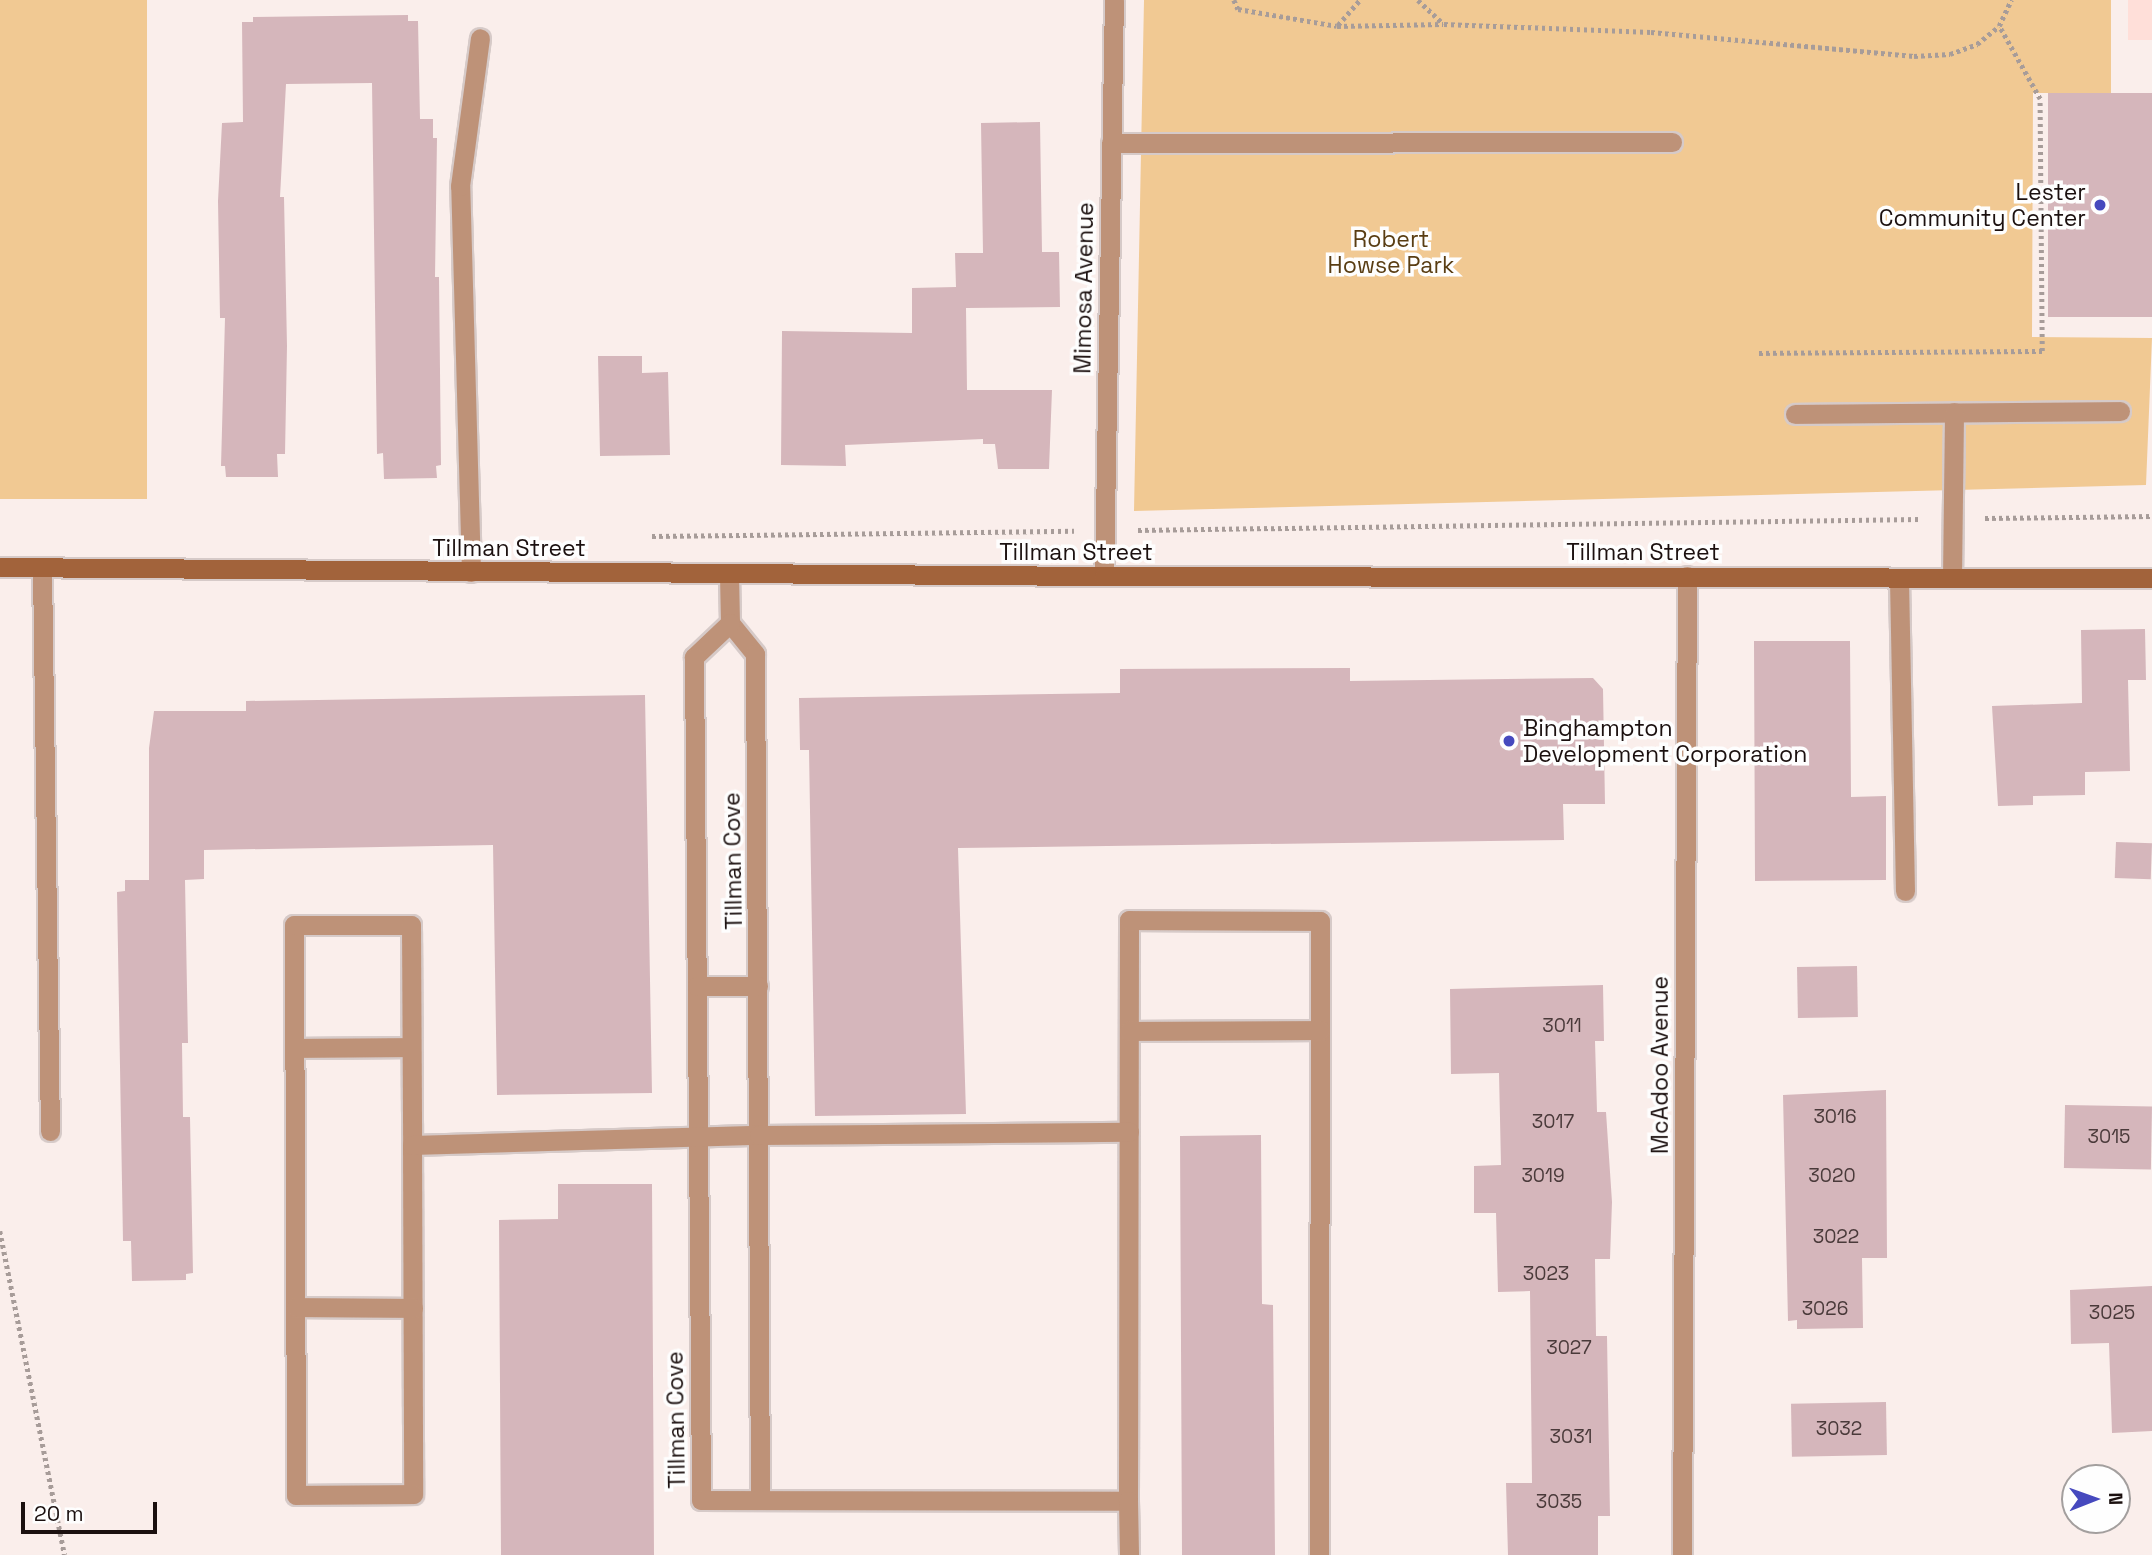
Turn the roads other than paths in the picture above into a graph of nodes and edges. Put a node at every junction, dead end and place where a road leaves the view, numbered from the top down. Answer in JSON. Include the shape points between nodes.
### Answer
{"nodes":[{"id":1,"x":1114,"y":0,"type":"edge"},
{"id":2,"x":480,"y":38,"type":"dead end"},
{"id":3,"x":1672,"y":142,"type":"dead end"},
{"id":4,"x":1111,"y":143,"type":"junction"},
{"id":5,"x":2120,"y":411,"type":"dead end"},
{"id":6,"x":1954,"y":412,"type":"junction"},
{"id":7,"x":1795,"y":414,"type":"dead end"},
{"id":8,"x":0,"y":568,"type":"edge"},
{"id":9,"x":42,"y":568,"type":"junction"},
{"id":10,"x":471,"y":572,"type":"junction"},
{"id":11,"x":729,"y":574,"type":"junction"},
{"id":12,"x":1104,"y":576,"type":"junction"},
{"id":13,"x":1687,"y":576,"type":"junction"},
{"id":14,"x":1952,"y":578,"type":"junction"},
{"id":15,"x":2152,"y":578,"type":"edge"},
{"id":16,"x":1899,"y":579,"type":"junction"},
{"id":17,"x":730,"y":623,"type":"junction"},
{"id":18,"x":1905,"y":891,"type":"dead end"},
{"id":19,"x":696,"y":986,"type":"junction"},
{"id":20,"x":758,"y":986,"type":"junction"},
{"id":21,"x":1320,"y":1030,"type":"junction"},
{"id":22,"x":1129,"y":1031,"type":"junction"},
{"id":23,"x":411,"y":1047,"type":"junction"},
{"id":24,"x":295,"y":1048,"type":"junction"},
{"id":25,"x":50,"y":1131,"type":"dead end"},
{"id":26,"x":1129,"y":1132,"type":"junction"},
{"id":27,"x":760,"y":1135,"type":"junction"},
{"id":28,"x":698,"y":1136,"type":"junction"},
{"id":29,"x":412,"y":1145,"type":"junction"},
{"id":30,"x":296,"y":1307,"type":"junction"},
{"id":31,"x":413,"y":1308,"type":"junction"},
{"id":32,"x":760,"y":1500,"type":"junction"},
{"id":33,"x":1128,"y":1500,"type":"junction"},
{"id":34,"x":1129,"y":1555,"type":"edge"},
{"id":35,"x":1319,"y":1555,"type":"edge"},
{"id":36,"x":1682,"y":1555,"type":"edge"}],
"edges":[{"from":1,"to":4,"type":"street","name":"Mimosa Avenue"},
{"from":2,"to":10,"type":"street","via":[[460,187]]},
{"from":3,"to":4,"type":"street"},
{"from":4,"to":12,"type":"street","name":"Mimosa Avenue"},
{"from":5,"to":6,"type":"street"},
{"from":6,"to":7,"type":"street"},
{"from":6,"to":14,"type":"street"},
{"from":8,"to":9,"type":"main road","name":"Tillman Street"},
{"from":9,"to":10,"type":"main road","name":"Tillman Street"},
{"from":9,"to":25,"type":"street"},
{"from":10,"to":11,"type":"main road","name":"Tillman Street"},
{"from":11,"to":12,"type":"main road","name":"Tillman Street"},
{"from":11,"to":17,"type":"street"},
{"from":12,"to":13,"type":"main road","name":"Tillman Street"},
{"from":13,"to":16,"type":"main road","name":"Tillman Street"},
{"from":13,"to":36,"type":"street","name":"McAdoo Avenue"},
{"from":14,"to":15,"type":"main road","name":"Tillman Street"},
{"from":14,"to":16,"type":"main road","name":"Tillman Street"},
{"from":16,"to":18,"type":"street"},
{"from":17,"to":19,"type":"street","name":"Tillman Cove","via":[[694,657]]},
{"from":17,"to":20,"type":"street","name":"Tillman Cove","via":[[755,654]]},
{"from":19,"to":20,"type":"street"},
{"from":19,"to":28,"type":"street","name":"Tillman Cove"},
{"from":20,"to":27,"type":"street","name":"Tillman Cove"},
{"from":21,"to":22,"type":"street"},
{"from":21,"to":22,"type":"street","via":[[1320,921],[1129,920]]},
{"from":21,"to":35,"type":"street"},
{"from":22,"to":26,"type":"street"},
{"from":23,"to":24,"type":"street"},
{"from":23,"to":24,"type":"street","via":[[411,925],[295,925]]},
{"from":23,"to":29,"type":"street"},
{"from":24,"to":30,"type":"street"},
{"from":26,"to":27,"type":"street"},
{"from":26,"to":33,"type":"street"},
{"from":27,"to":28,"type":"street"},
{"from":27,"to":32,"type":"street","name":"Tillman Cove"},
{"from":28,"to":29,"type":"street"},
{"from":28,"to":32,"type":"street","name":"Tillman Cove","via":[[701,1500]]},
{"from":29,"to":31,"type":"street"},
{"from":30,"to":31,"type":"street"},
{"from":30,"to":31,"type":"street","via":[[296,1495],[413,1494]]},
{"from":32,"to":33,"type":"street"},
{"from":33,"to":34,"type":"street"}]}
